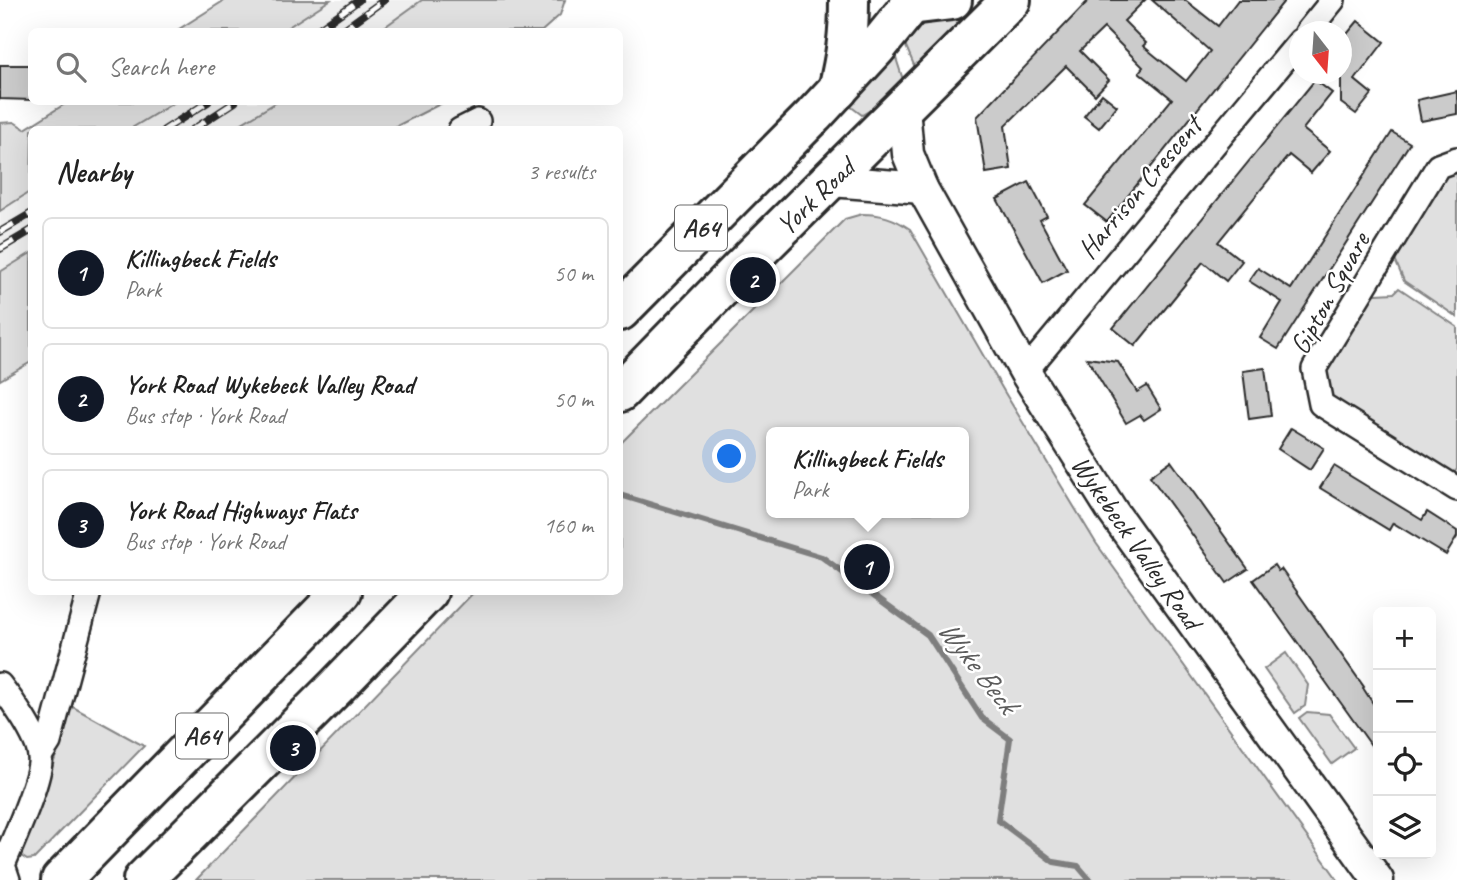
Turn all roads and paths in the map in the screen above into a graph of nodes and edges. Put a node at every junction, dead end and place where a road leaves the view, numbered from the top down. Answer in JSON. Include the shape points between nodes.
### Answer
{"nodes":[{"id":1,"x":849,"y":0,"type":"edge"},
{"id":2,"x":953,"y":0,"type":"edge"},
{"id":3,"x":1011,"y":0,"type":"edge"},
{"id":4,"x":1333,"y":0,"type":"edge"},
{"id":5,"x":913,"y":3,"type":"edge"},
{"id":6,"x":1316,"y":21,"type":"edge"},
{"id":7,"x":1289,"y":53,"type":"edge"},
{"id":8,"x":838,"y":90,"type":"junction"},
{"id":9,"x":904,"y":107,"type":"junction"},
{"id":10,"x":1457,"y":159,"type":"edge"},
{"id":11,"x":831,"y":181,"type":"junction"},
{"id":12,"x":922,"y":188,"type":"junction"},
{"id":13,"x":623,"y":308,"type":"edge"},
{"id":14,"x":1025,"y":372,"type":"junction"},
{"id":15,"x":623,"y":390,"type":"edge"},
{"id":16,"x":1457,"y":489,"type":"edge"},
{"id":17,"x":88,"y":595,"type":"edge"},
{"id":18,"x":339,"y":595,"type":"edge"},
{"id":19,"x":425,"y":595,"type":"edge"},
{"id":20,"x":0,"y":685,"type":"edge"},
{"id":21,"x":40,"y":756,"type":"junction"},
{"id":22,"x":8,"y":880,"type":"edge"},
{"id":23,"x":61,"y":880,"type":"edge"},
{"id":24,"x":143,"y":880,"type":"edge"},
{"id":25,"x":1378,"y":880,"type":"edge"}],
"edges":[{"from":1,"to":8,"type":"highway","via":[[851,22]]},
{"from":2,"to":5,"type":"highway"},
{"from":3,"to":9,"type":"highway","name":"York Road","number":"A64"},
{"from":4,"to":6,"type":"street"},
{"from":5,"to":8,"type":"highway","name":"York Road","number":"A64"},
{"from":7,"to":14,"type":"street","name":"Harrison Crescent"},
{"from":8,"to":13,"type":"highway","name":"York Road","number":"A64"},
{"from":9,"to":11,"type":"highway","name":"York Road","number":"A64"},
{"from":9,"to":12,"type":"street","name":"Wykebeck Valley Road","via":[[908,154]]},
{"from":10,"to":16,"type":"street","name":"Gipton Square","via":[[1438,166],[1314,369],[1321,404]]},
{"from":11,"to":12,"type":"street"},
{"from":11,"to":15,"type":"highway","name":"York Road","number":"A64"},
{"from":12,"to":14,"type":"street","name":"Wykebeck Valley Road"},
{"from":14,"to":25,"type":"street","name":"Wykebeck Valley Road","via":[[1113,512]]},
{"from":17,"to":21,"type":"street","via":[[48,742]]},
{"from":18,"to":23,"type":"highway","number":"A64"},
{"from":19,"to":24,"type":"highway","number":"A64"},
{"from":20,"to":21,"type":"street"},
{"from":21,"to":22,"type":"street","via":[[38,775],[3,865]]}]}
